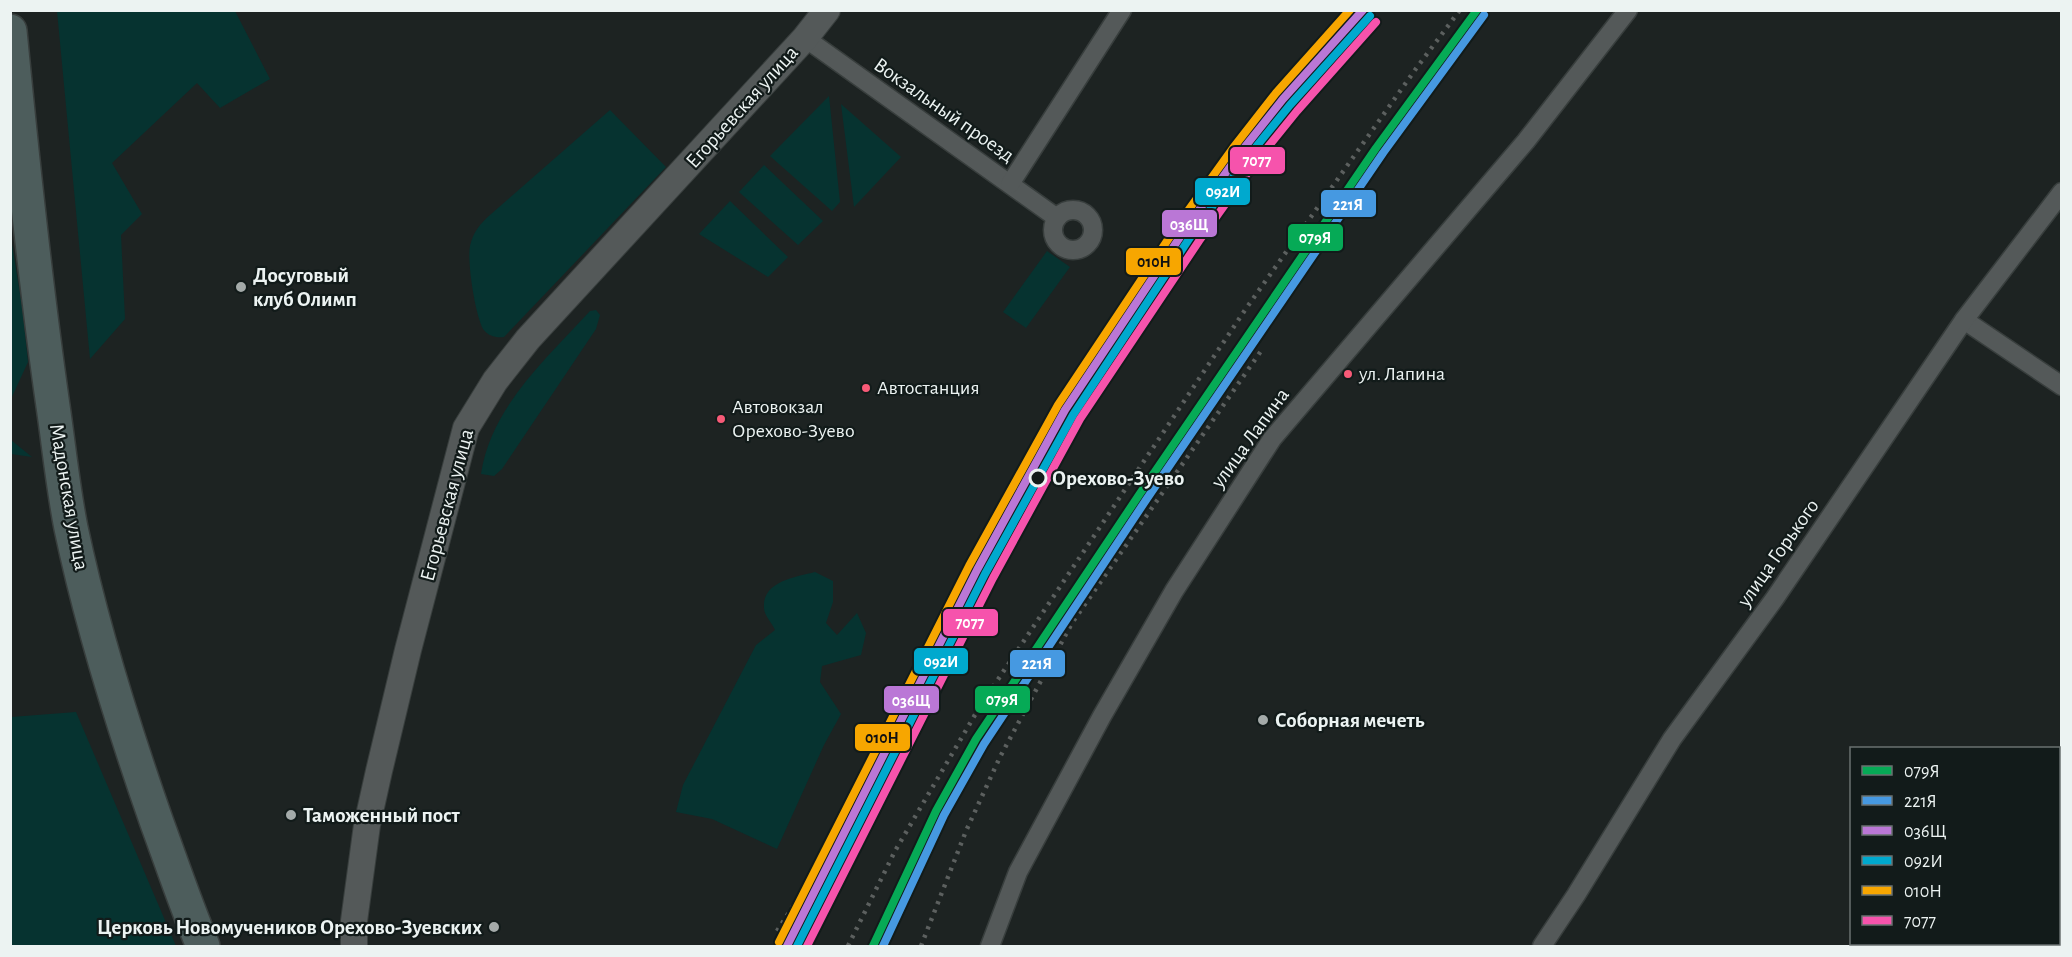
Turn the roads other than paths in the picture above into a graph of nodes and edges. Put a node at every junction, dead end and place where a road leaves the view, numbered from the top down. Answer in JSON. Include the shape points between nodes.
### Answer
{"nodes":[{"id":1,"x":827,"y":10,"type":"edge"},
{"id":2,"x":1122,"y":10,"type":"edge"},
{"id":3,"x":1628,"y":10,"type":"edge"},
{"id":4,"x":10,"y":31,"type":"edge"},
{"id":5,"x":805,"y":38,"type":"junction"},
{"id":6,"x":1010,"y":184,"type":"junction"},
{"id":7,"x":2061,"y":192,"type":"edge"},
{"id":8,"x":1057,"y":218,"type":"dead end"},
{"id":9,"x":1964,"y":320,"type":"junction"},
{"id":10,"x":2061,"y":386,"type":"edge"},
{"id":11,"x":203,"y":946,"type":"edge"},
{"id":12,"x":354,"y":946,"type":"edge"},
{"id":13,"x":990,"y":946,"type":"edge"},
{"id":14,"x":1542,"y":946,"type":"edge"}],
"edges":[{"from":1,"to":5,"type":"main road","name":"Егорьевская улица"},
{"from":2,"to":6,"type":"street"},
{"from":3,"to":13,"type":"street","name":"улица Лапина","via":[[1526,141],[1272,439],[1174,591],[1102,716],[1018,872]]},
{"from":4,"to":11,"type":"highway","name":"Мадонская улица","via":[[40,321],[71,525],[110,681]]},
{"from":5,"to":6,"type":"street","name":"Вокзальный проезд"},
{"from":5,"to":12,"type":"main road","name":"Егорьевская улица","via":[[528,339],[495,381],[466,428],[379,771],[354,921]]},
{"from":6,"to":8,"type":"street","name":"Вокзальный проезд"},
{"from":7,"to":9,"type":"street","name":"улица Горького"},
{"from":9,"to":10,"type":"street"},
{"from":9,"to":14,"type":"street","name":"улица Горького","via":[[1775,598],[1672,739]]}]}
